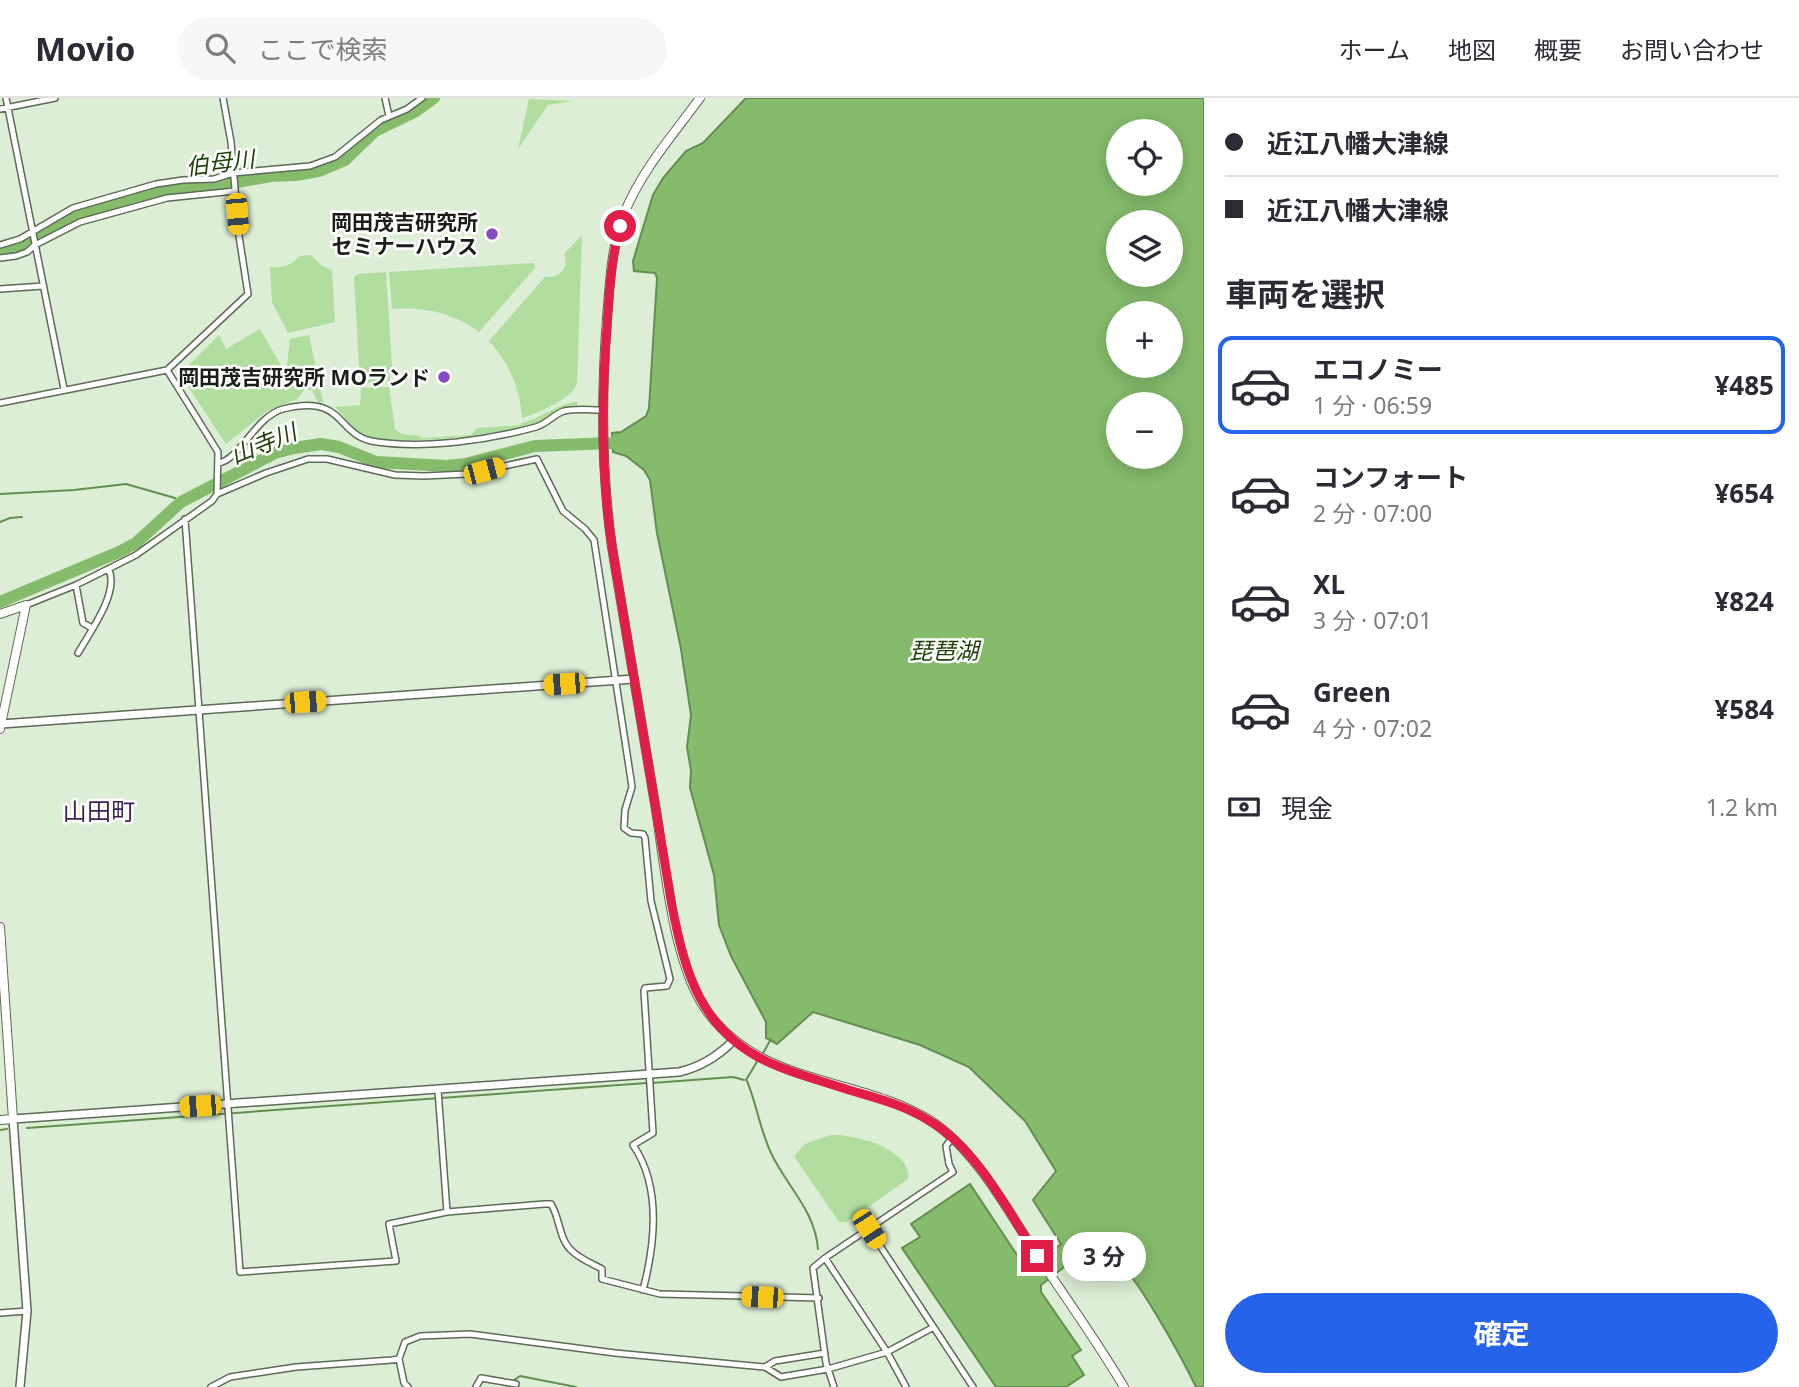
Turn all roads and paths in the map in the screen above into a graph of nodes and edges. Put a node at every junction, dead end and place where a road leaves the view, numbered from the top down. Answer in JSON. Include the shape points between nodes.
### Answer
{"nodes":[{"id":1,"x":6,"y":98,"type":"edge"},
{"id":2,"x":55,"y":98,"type":"edge"},
{"id":3,"x":223,"y":98,"type":"edge"},
{"id":4,"x":385,"y":98,"type":"edge"},
{"id":5,"x":422,"y":98,"type":"edge"},
{"id":6,"x":700,"y":98,"type":"edge"},
{"id":7,"x":8,"y":107,"type":"junction"},
{"id":8,"x":0,"y":109,"type":"edge"},
{"id":9,"x":389,"y":116,"type":"junction"},
{"id":10,"x":233,"y":173,"type":"junction"},
{"id":11,"x":235,"y":191,"type":"junction"},
{"id":12,"x":33,"y":232,"type":"junction"},
{"id":13,"x":35,"y":243,"type":"junction"},
{"id":14,"x":0,"y":245,"type":"edge"},
{"id":15,"x":0,"y":258,"type":"edge"},
{"id":16,"x":43,"y":286,"type":"junction"},
{"id":17,"x":0,"y":289,"type":"edge"},
{"id":18,"x":167,"y":370,"type":"junction"},
{"id":19,"x":64,"y":389,"type":"junction"},
{"id":20,"x":0,"y":403,"type":"edge"},
{"id":21,"x":602,"y":410,"type":"junction"},
{"id":22,"x":219,"y":463,"type":"junction"},
{"id":23,"x":217,"y":492,"type":"junction"},
{"id":24,"x":186,"y":519,"type":"junction"},
{"id":25,"x":109,"y":570,"type":"junction"},
{"id":26,"x":75,"y":586,"type":"junction"},
{"id":27,"x":26,"y":605,"type":"junction"},
{"id":28,"x":0,"y":614,"type":"edge"},
{"id":29,"x":92,"y":628,"type":"junction"},
{"id":30,"x":78,"y":653,"type":"dead end"},
{"id":31,"x":634,"y":679,"type":"junction"},
{"id":32,"x":616,"y":680,"type":"junction"},
{"id":33,"x":199,"y":710,"type":"junction"},
{"id":34,"x":1,"y":726,"type":"edge"},
{"id":35,"x":0,"y":927,"type":"edge"},
{"id":36,"x":733,"y":1041,"type":"junction"},
{"id":37,"x":650,"y":1081,"type":"junction"},
{"id":38,"x":438,"y":1096,"type":"junction"},
{"id":39,"x":227,"y":1111,"type":"junction"},
{"id":40,"x":13,"y":1119,"type":"junction"},
{"id":41,"x":0,"y":1120,"type":"edge"},
{"id":42,"x":952,"y":1138,"type":"junction"},
{"id":43,"x":447,"y":1212,"type":"junction"},
{"id":44,"x":869,"y":1229,"type":"junction"},
{"id":45,"x":825,"y":1258,"type":"junction"},
{"id":46,"x":643,"y":1290,"type":"junction"},
{"id":47,"x":819,"y":1298,"type":"junction"},
{"id":48,"x":27,"y":1311,"type":"junction"},
{"id":49,"x":0,"y":1313,"type":"edge"},
{"id":50,"x":932,"y":1328,"type":"junction"},
{"id":51,"x":887,"y":1352,"type":"junction"},
{"id":52,"x":825,"y":1353,"type":"junction"},
{"id":53,"x":399,"y":1359,"type":"junction"},
{"id":54,"x":765,"y":1367,"type":"junction"},
{"id":55,"x":828,"y":1369,"type":"junction"},
{"id":56,"x":516,"y":1384,"type":"dead end"},
{"id":57,"x":20,"y":1387,"type":"edge"},
{"id":58,"x":211,"y":1387,"type":"edge"},
{"id":59,"x":408,"y":1387,"type":"edge"},
{"id":60,"x":476,"y":1387,"type":"edge"},
{"id":61,"x":834,"y":1387,"type":"edge"},
{"id":62,"x":906,"y":1387,"type":"edge"},
{"id":63,"x":973,"y":1387,"type":"edge"},
{"id":64,"x":1124,"y":1387,"type":"edge"}],
"edges":[{"from":1,"to":7,"type":"street"},
{"from":2,"to":7,"type":"street"},
{"from":3,"to":10,"type":"street"},
{"from":4,"to":9,"type":"street"},
{"from":5,"to":9,"type":"street"},
{"from":6,"to":21,"type":"main road","via":[[645,173],[620,226],[612,261]]},
{"from":7,"to":8,"type":"street"},
{"from":7,"to":12,"type":"street"},
{"from":9,"to":10,"type":"street","via":[[323,162]]},
{"from":10,"to":11,"type":"street"},
{"from":10,"to":12,"type":"street","via":[[214,179],[167,181],[120,194],[73,208]]},
{"from":11,"to":13,"type":"street","via":[[167,198],[80,222]]},
{"from":11,"to":18,"type":"street","via":[[248,293]]},
{"from":12,"to":13,"type":"street"},
{"from":12,"to":14,"type":"street"},
{"from":13,"to":15,"type":"street","via":[[16,256]]},
{"from":13,"to":16,"type":"street"},
{"from":16,"to":17,"type":"street"},
{"from":16,"to":19,"type":"street"},
{"from":18,"to":19,"type":"street"},
{"from":18,"to":22,"type":"street","via":[[218,452]]},
{"from":19,"to":20,"type":"street"},
{"from":21,"to":22,"type":"street","via":[[564,411],[540,426],[466,440],[400,443],[362,438],[333,412],[308,405],[269,415]]},
{"from":21,"to":31,"type":"main road","via":[[608,522]]},
{"from":22,"to":23,"type":"street"},
{"from":23,"to":24,"type":"street","via":[[212,501]]},
{"from":23,"to":32,"type":"street","via":[[308,459],[424,476],[467,474],[537,459],[563,511],[594,540]]},
{"from":24,"to":25,"type":"street"},
{"from":24,"to":33,"type":"street"},
{"from":25,"to":26,"type":"street"},
{"from":25,"to":29,"type":"street","via":[[113,579],[108,598]]},
{"from":26,"to":27,"type":"street"},
{"from":26,"to":29,"type":"street","via":[[83,624]]},
{"from":27,"to":28,"type":"main road"},
{"from":27,"to":34,"type":"main road"},
{"from":29,"to":30,"type":"street"},
{"from":31,"to":32,"type":"street"},
{"from":31,"to":36,"type":"main road","via":[[681,951],[696,994]]},
{"from":32,"to":33,"type":"street"},
{"from":32,"to":37,"type":"street","via":[[632,787],[624,828],[645,838],[651,901],[670,979],[667,986],[643,991]]},
{"from":33,"to":34,"type":"street"},
{"from":33,"to":39,"type":"street"},
{"from":35,"to":40,"type":"main road"},
{"from":36,"to":37,"type":"street","via":[[698,1067]]},
{"from":36,"to":42,"type":"main road","via":[[796,1074],[905,1108]]},
{"from":37,"to":38,"type":"street"},
{"from":37,"to":46,"type":"street","via":[[653,1133],[633,1145],[647,1168],[653,1229]]},
{"from":38,"to":39,"type":"street"},
{"from":38,"to":43,"type":"street"},
{"from":39,"to":40,"type":"street"},
{"from":39,"to":43,"type":"street","via":[[240,1272],[396,1261],[389,1224]]},
{"from":40,"to":41,"type":"main road"},
{"from":40,"to":48,"type":"street"},
{"from":42,"to":44,"type":"street","via":[[946,1146],[953,1172]]},
{"from":42,"to":64,"type":"main road","via":[[974,1161]]},
{"from":43,"to":46,"type":"street","via":[[551,1204],[570,1251],[602,1269],[602,1279]]},
{"from":44,"to":45,"type":"street"},
{"from":44,"to":50,"type":"street"},
{"from":45,"to":47,"type":"street","via":[[813,1268]]},
{"from":45,"to":51,"type":"street"},
{"from":46,"to":47,"type":"street"},
{"from":47,"to":52,"type":"street"},
{"from":48,"to":49,"type":"street"},
{"from":48,"to":57,"type":"street"},
{"from":50,"to":51,"type":"street"},
{"from":50,"to":63,"type":"street"},
{"from":51,"to":55,"type":"street"},
{"from":51,"to":62,"type":"street"},
{"from":52,"to":54,"type":"street","via":[[775,1361]]},
{"from":52,"to":55,"type":"street"},
{"from":53,"to":54,"type":"street","via":[[405,1342],[414,1337],[456,1333]]},
{"from":53,"to":58,"type":"street","via":[[296,1367],[230,1377]]},
{"from":53,"to":59,"type":"street"},
{"from":54,"to":55,"type":"street","via":[[781,1377]]},
{"from":55,"to":61,"type":"street"},
{"from":56,"to":60,"type":"street","via":[[481,1378]]}]}
